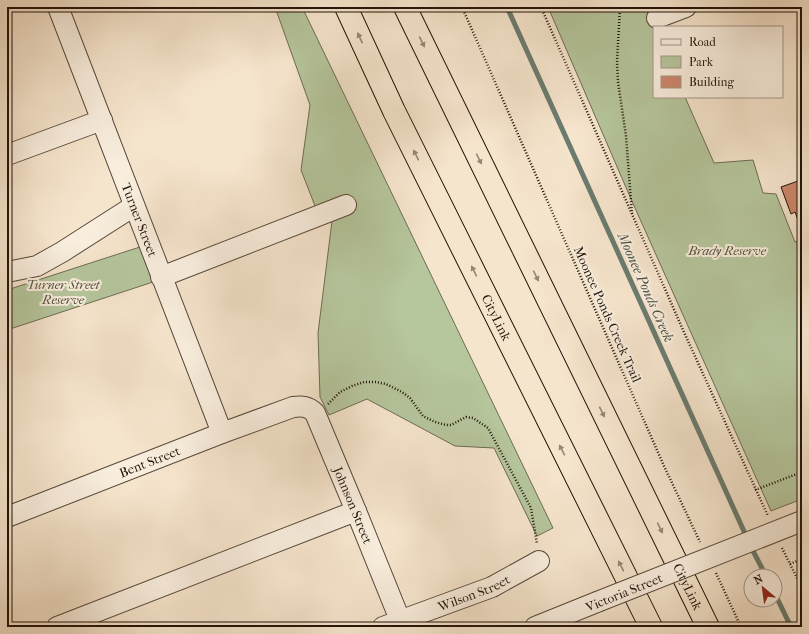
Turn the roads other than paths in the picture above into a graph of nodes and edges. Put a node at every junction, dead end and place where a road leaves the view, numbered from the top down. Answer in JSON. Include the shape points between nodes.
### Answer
{"nodes":[{"id":1,"x":58,"y":7,"type":"edge"},
{"id":2,"x":346,"y":7,"type":"edge"},
{"id":3,"x":405,"y":7,"type":"edge"},
{"id":4,"x":686,"y":7,"type":"edge"},
{"id":5,"x":657,"y":18,"type":"dead end"},
{"id":6,"x":102,"y":120,"type":"junction"},
{"id":7,"x":7,"y":155,"type":"edge"},
{"id":8,"x":346,"y":205,"type":"dead end"},
{"id":9,"x":134,"y":206,"type":"junction"},
{"id":10,"x":7,"y":272,"type":"edge"},
{"id":11,"x":161,"y":277,"type":"junction"},
{"id":12,"x":293,"y":407,"type":"joint"},
{"id":13,"x":222,"y":433,"type":"junction"},
{"id":14,"x":356,"y":511,"type":"junction"},
{"id":15,"x":7,"y":518,"type":"edge"},
{"id":16,"x":802,"y":521,"type":"edge"},
{"id":17,"x":539,"y":561,"type":"road end"},
{"id":18,"x":391,"y":624,"type":"edge"},
{"id":19,"x":543,"y":626,"type":"edge"},
{"id":20,"x":57,"y":627,"type":"edge"},
{"id":21,"x":651,"y":627,"type":"edge"},
{"id":22,"x":708,"y":627,"type":"edge"}],
"edges":[{"from":1,"to":6,"type":"street","name":"Turner Street"},
{"from":21,"to":2,"type":"highway","name":"CityLink","one_way":true,"via":[[402,126]]},
{"from":3,"to":22,"type":"highway","name":"CityLink","one_way":true},
{"from":4,"to":5,"type":"street"},
{"from":6,"to":7,"type":"street"},
{"from":6,"to":9,"type":"street","name":"Turner Street"},
{"from":8,"to":11,"type":"street"},
{"from":9,"to":10,"type":"street","via":[[37,266]]},
{"from":9,"to":11,"type":"street","name":"Turner Street"},
{"from":11,"to":13,"type":"street","name":"Turner Street"},
{"from":12,"to":13,"type":"street","name":"Bent Street"},
{"from":12,"to":14,"type":"street","name":"Johnson Street","via":[[306,407],[315,413]]},
{"from":13,"to":15,"type":"street","name":"Bent Street"},
{"from":14,"to":18,"type":"street","name":"Johnson Street"},
{"from":14,"to":20,"type":"street"},
{"from":16,"to":19,"type":"street","name":"Victoria Street","bridge":true},
{"from":17,"to":18,"type":"street","name":"Wilson Street","via":[[492,587]]}]}
